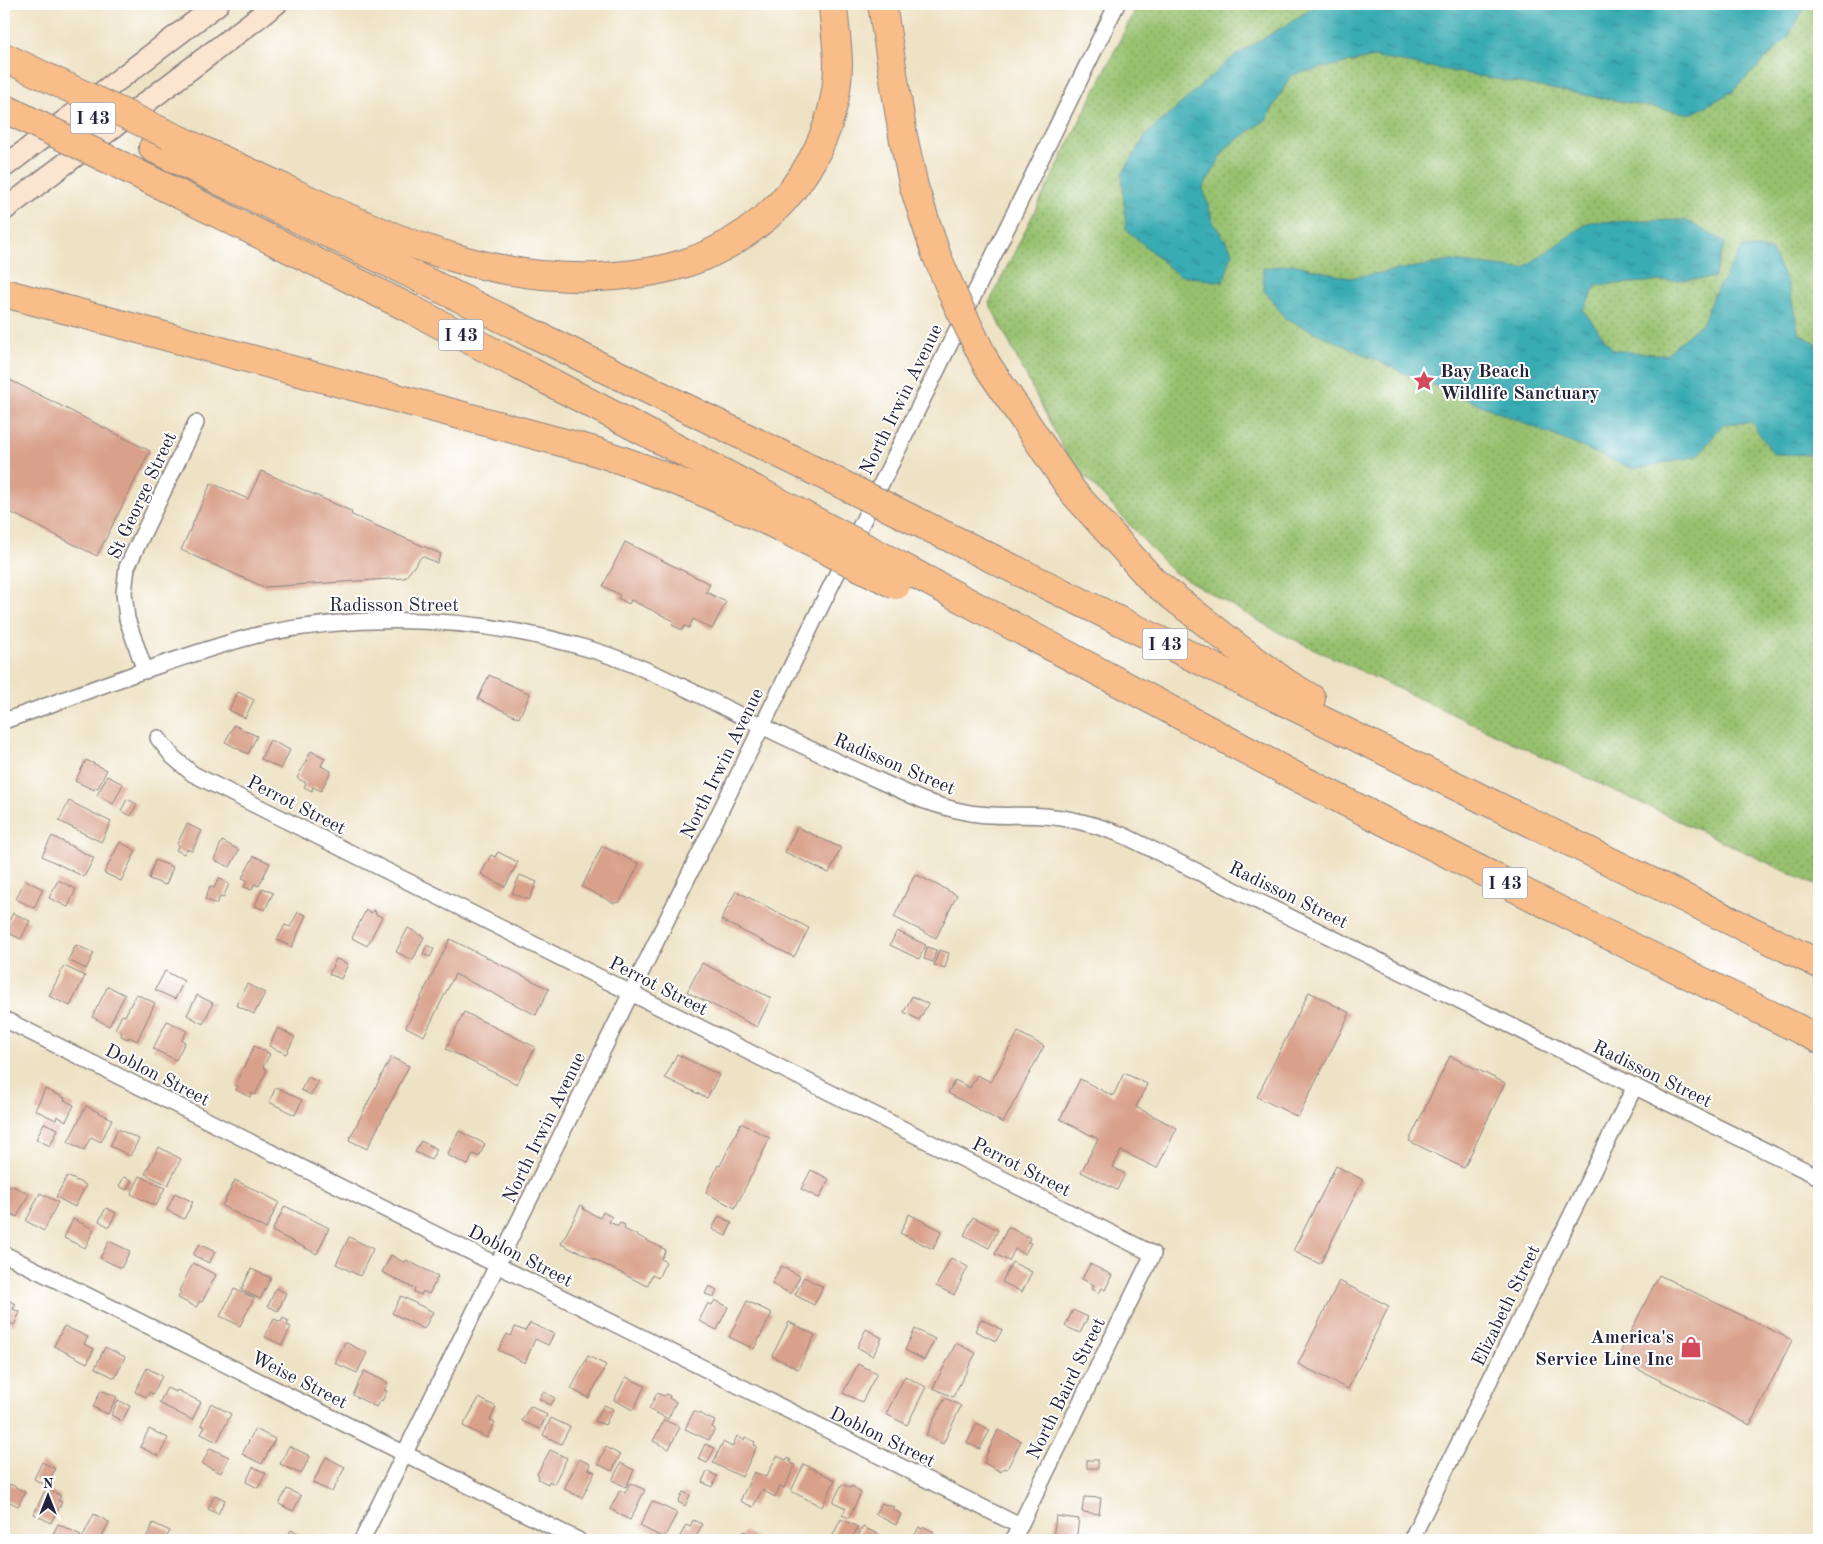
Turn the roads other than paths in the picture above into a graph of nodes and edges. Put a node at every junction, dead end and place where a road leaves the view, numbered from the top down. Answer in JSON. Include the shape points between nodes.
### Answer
{"nodes":[{"id":1,"x":218,"y":4,"type":"edge"},
{"id":2,"x":276,"y":4,"type":"edge"},
{"id":3,"x":882,"y":4,"type":"edge"},
{"id":4,"x":1117,"y":4,"type":"edge"},
{"id":5,"x":832,"y":11,"type":"edge"},
{"id":6,"x":4,"y":57,"type":"edge"},
{"id":7,"x":4,"y":75,"type":"edge"},
{"id":8,"x":39,"y":83,"type":"junction"},
{"id":9,"x":5,"y":109,"type":"edge"},
{"id":10,"x":161,"y":141,"type":"junction"},
{"id":11,"x":4,"y":167,"type":"edge"},
{"id":12,"x":4,"y":210,"type":"edge"},
{"id":13,"x":4,"y":293,"type":"edge"},
{"id":14,"x":196,"y":423,"type":"dead end"},
{"id":15,"x":787,"y":519,"type":"junction"},
{"id":16,"x":145,"y":670,"type":"junction"},
{"id":17,"x":4,"y":721,"type":"edge"},
{"id":18,"x":762,"y":726,"type":"junction"},
{"id":19,"x":158,"y":738,"type":"dead end"},
{"id":20,"x":1406,"y":761,"type":"junction"},
{"id":21,"x":1819,"y":964,"type":"edge"},
{"id":22,"x":630,"y":994,"type":"junction"},
{"id":23,"x":4,"y":1019,"type":"edge"},
{"id":24,"x":1819,"y":1039,"type":"edge"},
{"id":25,"x":1635,"y":1086,"type":"junction"},
{"id":26,"x":1819,"y":1177,"type":"edge"},
{"id":27,"x":4,"y":1254,"type":"edge"},
{"id":28,"x":1153,"y":1254,"type":"joint"},
{"id":29,"x":497,"y":1265,"type":"junction"},
{"id":30,"x":405,"y":1454,"type":"junction"},
{"id":31,"x":1020,"y":1526,"type":"junction"},
{"id":32,"x":362,"y":1540,"type":"edge"},
{"id":33,"x":578,"y":1540,"type":"edge"},
{"id":34,"x":1013,"y":1540,"type":"edge"},
{"id":35,"x":1411,"y":1540,"type":"edge"}],
"edges":[{"from":1,"to":11,"type":"main road"},
{"from":2,"to":12,"type":"main road"},
{"from":3,"to":20,"type":"highway","bridge":true,"via":[[914,187],[936,254],[987,364],[1073,492],[1153,581],[1286,683]]},
{"from":4,"to":18,"type":"street","name":"North Irwin Avenue"},
{"from":5,"to":10,"type":"highway","via":[[838,65],[831,109],[810,166],[788,196],[764,220],[716,252],[689,263],[630,275],[546,277],[442,255],[408,244]]},
{"from":6,"to":8,"type":"highway"},
{"from":7,"to":8,"type":"highway","number":"I 43"},
{"from":8,"to":10,"type":"highway","number":"I 43"},
{"from":9,"to":15,"type":"highway","number":"I 43","bridge":true,"via":[[411,310]]},
{"from":10,"to":20,"type":"highway","number":"I 43","bridge":true,"via":[[811,469]]},
{"from":13,"to":15,"type":"highway","via":[[591,450],[636,464],[713,496]]},
{"from":14,"to":16,"type":"street","name":"St George Street","via":[[127,567],[124,593],[127,619]]},
{"from":15,"to":24,"type":"highway","number":"I 43","bridge":true},
{"from":16,"to":17,"type":"street","name":"Radisson Street"},
{"from":16,"to":18,"type":"street","name":"Radisson Street","via":[[217,646],[304,626],[359,621],[460,622],[547,637],[601,653],[653,672]]},
{"from":18,"to":22,"type":"street","name":"North Irwin Avenue"},
{"from":18,"to":25,"type":"street","name":"Radisson Street","via":[[922,800],[947,808],[979,814],[1077,820],[1127,837]]},
{"from":19,"to":22,"type":"street","name":"Perrot Street","via":[[173,757],[194,774]]},
{"from":20,"to":21,"type":"highway","number":"I 43"},
{"from":22,"to":28,"type":"street","name":"Perrot Street"},
{"from":22,"to":29,"type":"street","name":"North Irwin Avenue"},
{"from":23,"to":29,"type":"street","name":"Doblon Street"},
{"from":25,"to":26,"type":"street","name":"Radisson Street"},
{"from":25,"to":35,"type":"street","name":"Elizabeth Street"},
{"from":27,"to":30,"type":"street","name":"Weise Street"},
{"from":28,"to":31,"type":"street","name":"North Baird Street"},
{"from":29,"to":30,"type":"street","name":"North Irwin Avenue"},
{"from":29,"to":31,"type":"street","name":"Doblon Street"},
{"from":30,"to":32,"type":"street","name":"North Irwin Avenue"},
{"from":30,"to":33,"type":"street","name":"Weise Street"},
{"from":31,"to":34,"type":"street","name":"North Baird Street"}]}
